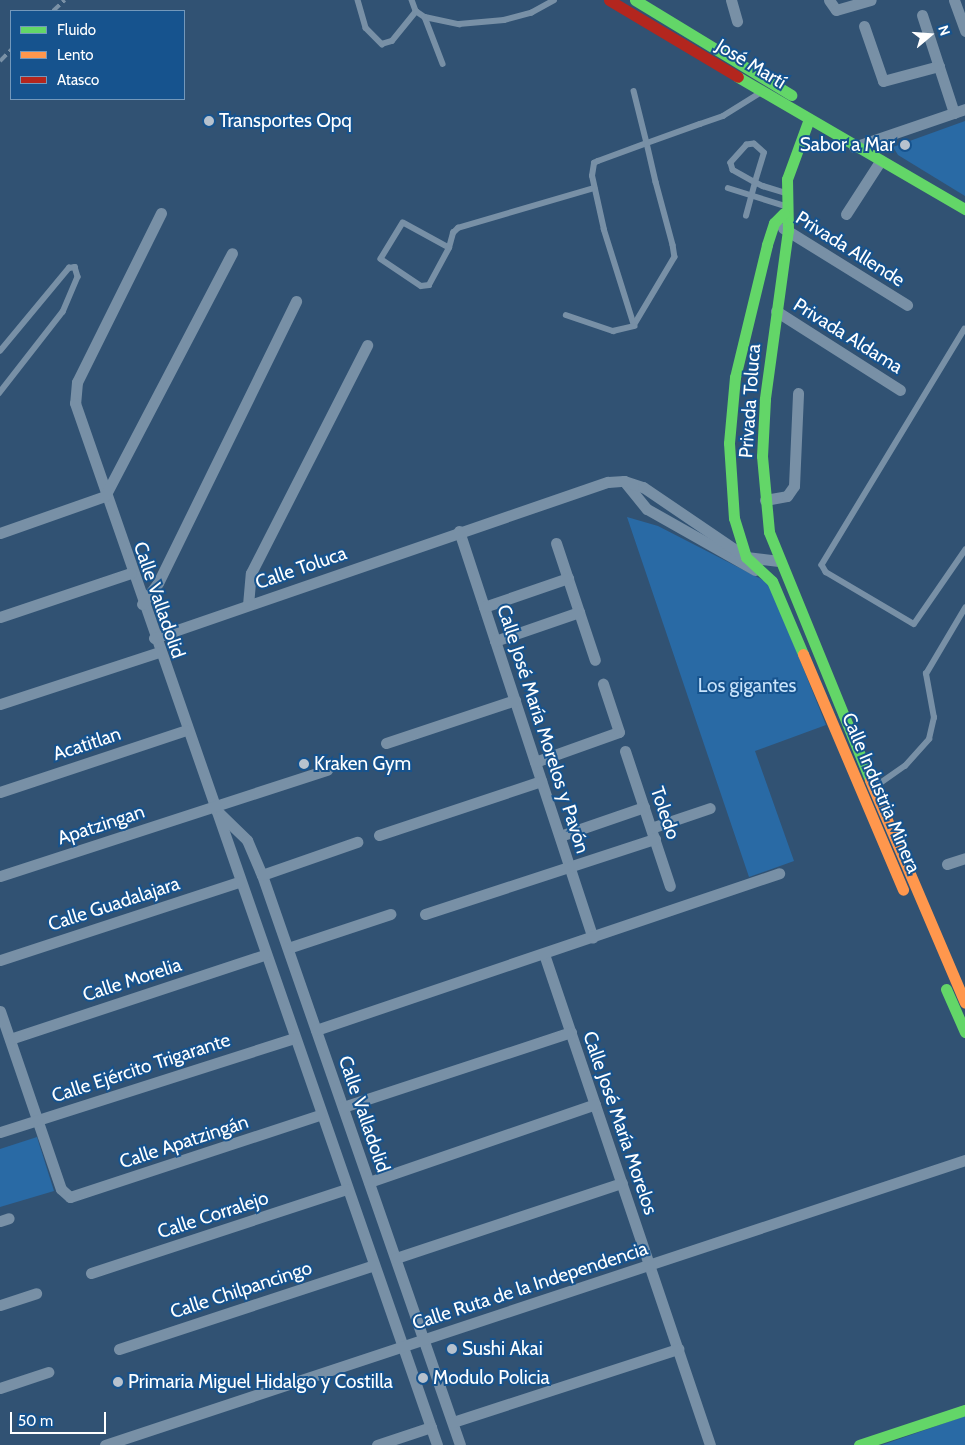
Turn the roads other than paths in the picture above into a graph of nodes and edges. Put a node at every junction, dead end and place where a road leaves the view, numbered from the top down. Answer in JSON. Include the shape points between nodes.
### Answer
{"nodes":[{"id":1,"x":358,"y":0,"type":"edge"},
{"id":2,"x":412,"y":0,"type":"edge"},
{"id":3,"x":554,"y":0,"type":"edge"},
{"id":4,"x":635,"y":0,"type":"edge"},
{"id":5,"x":731,"y":0,"type":"edge"},
{"id":6,"x":829,"y":0,"type":"edge"},
{"id":7,"x":871,"y":0,"type":"edge"},
{"id":8,"x":954,"y":0,"type":"edge"},
{"id":9,"x":615,"y":2,"type":"edge"},
{"id":10,"x":416,"y":11,"type":"junction"},
{"id":11,"x":922,"y":15,"type":"dead end"},
{"id":12,"x":425,"y":16,"type":"junction"},
{"id":13,"x":737,"y":21,"type":"dead end"},
{"id":14,"x":864,"y":26,"type":"dead end"},
{"id":15,"x":965,"y":31,"type":"edge"},
{"id":16,"x":443,"y":64,"type":"dead end"},
{"id":17,"x":939,"y":66,"type":"junction"},
{"id":18,"x":767,"y":87,"type":"junction"},
{"id":19,"x":634,"y":91,"type":"dead end"},
{"id":20,"x":959,"y":111,"type":"edge"},
{"id":21,"x":809,"y":118,"type":"junction"},
{"id":22,"x":866,"y":142,"type":"junction"},
{"id":23,"x":647,"y":143,"type":"junction"},
{"id":24,"x":854,"y":147,"type":"junction"},
{"id":25,"x":878,"y":158,"type":"junction"},
{"id":26,"x":755,"y":182,"type":"junction"},
{"id":27,"x":594,"y":188,"type":"junction"},
{"id":28,"x":728,"y":188,"type":"dead end"},
{"id":29,"x":786,"y":193,"type":"junction"},
{"id":30,"x":752,"y":196,"type":"junction"},
{"id":31,"x":965,"y":209,"type":"edge"},
{"id":32,"x":785,"y":210,"type":"junction"},
{"id":33,"x":161,"y":213,"type":"dead end"},
{"id":34,"x":846,"y":214,"type":"dead end"},
{"id":35,"x":746,"y":216,"type":"dead end"},
{"id":36,"x":774,"y":224,"type":"junction"},
{"id":37,"x":788,"y":230,"type":"junction"},
{"id":38,"x":449,"y":248,"type":"junction"},
{"id":39,"x":232,"y":253,"type":"dead end"},
{"id":40,"x":296,"y":301,"type":"dead end"},
{"id":41,"x":906,"y":305,"type":"dead end"},
{"id":42,"x":776,"y":311,"type":"junction"},
{"id":43,"x":566,"y":315,"type":"dead end"},
{"id":44,"x":634,"y":326,"type":"junction"},
{"id":45,"x":965,"y":329,"type":"edge"},
{"id":46,"x":367,"y":345,"type":"dead end"},
{"id":47,"x":0,"y":351,"type":"edge"},
{"id":48,"x":900,"y":390,"type":"dead end"},
{"id":49,"x":0,"y":393,"type":"edge"},
{"id":50,"x":798,"y":393,"type":"dead end"},
{"id":51,"x":624,"y":481,"type":"junction"},
{"id":52,"x":105,"y":496,"type":"junction"},
{"id":53,"x":764,"y":500,"type":"junction"},
{"id":54,"x":459,"y":531,"type":"junction"},
{"id":55,"x":0,"y":533,"type":"edge"},
{"id":56,"x":556,"y":543,"type":"dead end"},
{"id":57,"x":965,"y":550,"type":"edge"},
{"id":58,"x":746,"y":557,"type":"junction"},
{"id":59,"x":777,"y":561,"type":"junction"},
{"id":60,"x":761,"y":572,"type":"junction"},
{"id":61,"x":131,"y":573,"type":"junction"},
{"id":62,"x":782,"y":573,"type":"junction"},
{"id":63,"x":568,"y":578,"type":"junction"},
{"id":64,"x":142,"y":604,"type":"junction"},
{"id":65,"x":248,"y":604,"type":"junction"},
{"id":66,"x":484,"y":607,"type":"junction"},
{"id":67,"x":965,"y":608,"type":"edge"},
{"id":68,"x":579,"y":612,"type":"junction"},
{"id":69,"x":0,"y":616,"type":"edge"},
{"id":70,"x":154,"y":638,"type":"junction"},
{"id":71,"x":495,"y":641,"type":"junction"},
{"id":72,"x":158,"y":652,"type":"junction"},
{"id":73,"x":595,"y":660,"type":"dead end"},
{"id":74,"x":603,"y":684,"type":"dead end"},
{"id":75,"x":515,"y":700,"type":"junction"},
{"id":76,"x":0,"y":704,"type":"edge"},
{"id":77,"x":186,"y":730,"type":"junction"},
{"id":78,"x":386,"y":744,"type":"dead end"},
{"id":79,"x":625,"y":751,"type":"dead end"},
{"id":80,"x":535,"y":762,"type":"junction"},
{"id":81,"x":327,"y":770,"type":"dead end"},
{"id":82,"x":541,"y":781,"type":"junction"},
{"id":83,"x":874,"y":787,"type":"junction"},
{"id":84,"x":0,"y":792,"type":"edge"},
{"id":85,"x":213,"y":807,"type":"junction"},
{"id":86,"x":644,"y":807,"type":"junction"},
{"id":87,"x":710,"y":808,"type":"dead end"},
{"id":88,"x":653,"y":833,"type":"junction"},
{"id":89,"x":379,"y":835,"type":"dead end"},
{"id":90,"x":560,"y":836,"type":"junction"},
{"id":91,"x":357,"y":842,"type":"dead end"},
{"id":92,"x":965,"y":858,"type":"edge"},
{"id":93,"x":947,"y":864,"type":"dead end"},
{"id":94,"x":570,"y":868,"type":"junction"},
{"id":95,"x":780,"y":873,"type":"dead end"},
{"id":96,"x":262,"y":875,"type":"junction"},
{"id":97,"x":0,"y":876,"type":"edge"},
{"id":98,"x":239,"y":882,"type":"junction"},
{"id":99,"x":670,"y":886,"type":"dead end"},
{"id":100,"x":390,"y":914,"type":"dead end"},
{"id":101,"x":425,"y":914,"type":"dead end"},
{"id":102,"x":593,"y":938,"type":"junction"},
{"id":103,"x":288,"y":948,"type":"junction"},
{"id":104,"x":544,"y":954,"type":"junction"},
{"id":105,"x":264,"y":955,"type":"junction"},
{"id":106,"x":0,"y":960,"type":"edge"},
{"id":107,"x":965,"y":1003,"type":"edge"},
{"id":108,"x":0,"y":1011,"type":"edge"},
{"id":109,"x":316,"y":1030,"type":"junction"},
{"id":110,"x":571,"y":1032,"type":"junction"},
{"id":111,"x":965,"y":1032,"type":"edge"},
{"id":112,"x":294,"y":1038,"type":"junction"},
{"id":113,"x":10,"y":1039,"type":"junction"},
{"id":114,"x":595,"y":1104,"type":"junction"},
{"id":115,"x":343,"y":1107,"type":"junction"},
{"id":116,"x":320,"y":1115,"type":"junction"},
{"id":117,"x":37,"y":1120,"type":"junction"},
{"id":118,"x":0,"y":1132,"type":"edge"},
{"id":119,"x":965,"y":1160,"type":"edge"},
{"id":120,"x":369,"y":1182,"type":"junction"},
{"id":121,"x":622,"y":1183,"type":"junction"},
{"id":122,"x":347,"y":1189,"type":"junction"},
{"id":123,"x":396,"y":1258,"type":"junction"},
{"id":124,"x":374,"y":1265,"type":"junction"},
{"id":125,"x":649,"y":1265,"type":"junction"},
{"id":126,"x":91,"y":1273,"type":"dead end"},
{"id":127,"x":36,"y":1292,"type":"dead end"},
{"id":128,"x":0,"y":1304,"type":"edge"},
{"id":129,"x":424,"y":1339,"type":"junction"},
{"id":130,"x":402,"y":1346,"type":"junction"},
{"id":131,"x":119,"y":1349,"type":"dead end"},
{"id":132,"x":678,"y":1350,"type":"junction"},
{"id":133,"x":48,"y":1372,"type":"dead end"},
{"id":134,"x":0,"y":1388,"type":"edge"},
{"id":135,"x":965,"y":1410,"type":"edge"},
{"id":136,"x":453,"y":1422,"type":"junction"},
{"id":137,"x":431,"y":1427,"type":"junction"},
{"id":138,"x":105,"y":1445,"type":"edge"},
{"id":139,"x":377,"y":1445,"type":"edge"},
{"id":140,"x":437,"y":1445,"type":"edge"},
{"id":141,"x":460,"y":1445,"type":"edge"},
{"id":142,"x":710,"y":1445,"type":"edge"},
{"id":143,"x":859,"y":1445,"type":"edge"}],
"edges":[{"from":1,"to":10,"type":"lane","via":[[366,28],[382,44],[392,41]]},
{"from":2,"to":10,"type":"lane"},
{"from":3,"to":12,"type":"lane","via":[[532,13],[490,22],[459,24]]},
{"from":4,"to":18,"type":"main road","name":"José Martí"},
{"from":5,"to":13,"type":"street"},
{"from":6,"to":7,"type":"street","via":[[836,10]]},
{"from":8,"to":15,"type":"street"},
{"from":9,"to":18,"type":"main road","name":"José Martí"},
{"from":10,"to":12,"type":"lane"},
{"from":11,"to":17,"type":"street"},
{"from":12,"to":16,"type":"lane"},
{"from":14,"to":17,"type":"street","via":[[883,81]]},
{"from":17,"to":20,"type":"street"},
{"from":18,"to":21,"type":"main road","name":"José Martí"},
{"from":18,"to":22,"type":"main road","name":"José Martí"},
{"from":18,"to":23,"type":"lane","via":[[734,111]]},
{"from":19,"to":23,"type":"lane"},
{"from":20,"to":22,"type":"street"},
{"from":21,"to":24,"type":"main road","name":"José Martí"},
{"from":21,"to":29,"type":"main road","name":"Privada Toluca","via":[[791,157]]},
{"from":22,"to":24,"type":"street"},
{"from":22,"to":25,"type":"main road","name":"José Martí"},
{"from":23,"to":27,"type":"lane","via":[[594,164]]},
{"from":23,"to":44,"type":"lane","via":[[675,256]]},
{"from":24,"to":25,"type":"main road","name":"José Martí"},
{"from":25,"to":31,"type":"main road","name":"José Martí"},
{"from":25,"to":34,"type":"street"},
{"from":26,"to":26,"type":"lane","via":[[764,154],[751,144],[731,165]]},
{"from":26,"to":29,"type":"lane"},
{"from":26,"to":30,"type":"lane"},
{"from":27,"to":38,"type":"lane","via":[[458,228]]},
{"from":27,"to":44,"type":"lane"},
{"from":28,"to":30,"type":"lane"},
{"from":29,"to":32,"type":"main road","name":"Privada Toluca"},
{"from":30,"to":32,"type":"lane"},
{"from":30,"to":35,"type":"lane"},
{"from":32,"to":36,"type":"main road","name":"Privada Toluca"},
{"from":32,"to":37,"type":"main road","name":"Privada Toluca"},
{"from":33,"to":52,"type":"street","name":"Calle Valladolid","via":[[77,382],[75,403]]},
{"from":36,"to":37,"type":"street","name":"Privada Allende"},
{"from":36,"to":58,"type":"main road","name":"Privada Toluca","via":[[738,358],[730,419],[734,518]]},
{"from":37,"to":41,"type":"street","name":"Privada Allende"},
{"from":37,"to":42,"type":"main road","name":"Privada Toluca"},
{"from":38,"to":38,"type":"lane","via":[[425,287],[381,259],[403,223]]},
{"from":39,"to":52,"type":"street"},
{"from":40,"to":64,"type":"street","via":[[158,583]]},
{"from":42,"to":48,"type":"street","name":"Privada Aldama"},
{"from":42,"to":53,"type":"main road","name":"Privada Toluca","via":[[765,399]]},
{"from":43,"to":44,"type":"lane","via":[[613,332]]},
{"from":45,"to":57,"type":"lane","via":[[822,565],[826,572],[914,624]]},
{"from":46,"to":65,"type":"street","via":[[252,572]]},
{"from":47,"to":49,"type":"lane","via":[[75,267],[78,277],[63,312]]},
{"from":50,"to":53,"type":"street","via":[[794,486],[787,496]]},
{"from":51,"to":54,"type":"street","via":[[598,485]]},
{"from":51,"to":58,"type":"street","name":"Privada Toluca","via":[[654,494]]},
{"from":51,"to":60,"type":"street","via":[[647,509],[732,561]]},
{"from":52,"to":55,"type":"street"},
{"from":52,"to":61,"type":"street","name":"Calle Valladolid"},
{"from":53,"to":59,"type":"main road","name":"Privada Toluca"},
{"from":54,"to":65,"type":"street","name":"Calle Toluca"},
{"from":54,"to":66,"type":"street","name":"Calle José María Morelos y Pavón"},
{"from":56,"to":63,"type":"street"},
{"from":58,"to":59,"type":"street","name":"Privada Toluca"},
{"from":58,"to":60,"type":"main road","name":"Privada Toluca"},
{"from":59,"to":62,"type":"main road","name":"Calle Industria Minera"},
{"from":60,"to":62,"type":"street"},
{"from":60,"to":111,"type":"main road","name":"Calle Industria Minera","via":[[772,581]]},
{"from":61,"to":64,"type":"street","name":"Calle Valladolid"},
{"from":61,"to":69,"type":"street"},
{"from":62,"to":83,"type":"main road","name":"Calle Industria Minera"},
{"from":63,"to":66,"type":"street"},
{"from":63,"to":68,"type":"street"},
{"from":64,"to":70,"type":"street","name":"Calle Valladolid"},
{"from":65,"to":70,"type":"street","name":"Calle Toluca"},
{"from":66,"to":71,"type":"street","name":"Calle José María Morelos y Pavón"},
{"from":67,"to":83,"type":"lane","via":[[926,674],[934,718],[929,738],[905,766]]},
{"from":68,"to":71,"type":"street"},
{"from":68,"to":73,"type":"street"},
{"from":70,"to":72,"type":"street","name":"Calle Valladolid"},
{"from":71,"to":75,"type":"street","name":"Calle José María Morelos y Pavón"},
{"from":72,"to":76,"type":"street"},
{"from":72,"to":77,"type":"street","name":"Calle Valladolid"},
{"from":74,"to":80,"type":"street","via":[[619,732]]},
{"from":75,"to":78,"type":"street"},
{"from":75,"to":80,"type":"street","name":"Calle José María Morelos y Pavón"},
{"from":77,"to":84,"type":"street","name":"Acatitlan"},
{"from":77,"to":85,"type":"street","name":"Calle Valladolid"},
{"from":79,"to":86,"type":"street","name":"Toledo"},
{"from":80,"to":82,"type":"street","name":"Calle José María Morelos y Pavón"},
{"from":81,"to":85,"type":"street","name":"Apatzingan"},
{"from":82,"to":89,"type":"street"},
{"from":82,"to":90,"type":"street","name":"Calle José María Morelos y Pavón"},
{"from":83,"to":107,"type":"main road","name":"Calle Industria Minera"},
{"from":85,"to":96,"type":"street","name":"Calle Valladolid","via":[[247,840]]},
{"from":85,"to":97,"type":"street","name":"Apatzingan"},
{"from":85,"to":98,"type":"street","name":"Calle Valladolid"},
{"from":86,"to":88,"type":"street","name":"Toledo"},
{"from":86,"to":90,"type":"street"},
{"from":87,"to":88,"type":"street"},
{"from":88,"to":94,"type":"street"},
{"from":88,"to":99,"type":"street","name":"Toledo"},
{"from":90,"to":94,"type":"street","name":"Calle José María Morelos y Pavón"},
{"from":91,"to":96,"type":"street"},
{"from":92,"to":93,"type":"street"},
{"from":94,"to":101,"type":"street"},
{"from":94,"to":102,"type":"street","name":"Calle José María Morelos y Pavón"},
{"from":95,"to":102,"type":"street"},
{"from":96,"to":103,"type":"street","name":"Calle Valladolid"},
{"from":98,"to":105,"type":"street","name":"Calle Valladolid"},
{"from":98,"to":106,"type":"street","name":"Calle Guadalajara"},
{"from":100,"to":103,"type":"street"},
{"from":102,"to":104,"type":"street"},
{"from":103,"to":109,"type":"street","name":"Calle Valladolid"},
{"from":104,"to":109,"type":"street"},
{"from":104,"to":110,"type":"street","name":"Calle José María Morelos"},
{"from":105,"to":112,"type":"street","name":"Calle Valladolid"},
{"from":105,"to":113,"type":"street","name":"Calle Morelia"},
{"from":108,"to":113,"type":"street"},
{"from":109,"to":115,"type":"street","name":"Calle Valladolid"},
{"from":110,"to":114,"type":"street","name":"Calle José María Morelos"},
{"from":110,"to":115,"type":"street"},
{"from":112,"to":116,"type":"street","name":"Calle Valladolid"},
{"from":112,"to":117,"type":"street","name":"Calle Ejército Trigarante"},
{"from":113,"to":117,"type":"street"},
{"from":114,"to":120,"type":"street"},
{"from":114,"to":121,"type":"street","name":"Calle José María Morelos"},
{"from":115,"to":120,"type":"street","name":"Calle Valladolid"},
{"from":116,"to":117,"type":"street","name":"Calle Apatzingán","via":[[74,1196],[61,1189]]},
{"from":116,"to":122,"type":"street","name":"Calle Valladolid"},
{"from":117,"to":118,"type":"street","name":"Calle Ejército Trigarante"},
{"from":119,"to":125,"type":"street","name":"Calle Ruta de la Independencia"},
{"from":120,"to":123,"type":"street","name":"Calle Valladolid"},
{"from":121,"to":123,"type":"street"},
{"from":121,"to":125,"type":"street","name":"Calle José María Morelos"},
{"from":122,"to":124,"type":"street","name":"Calle Valladolid"},
{"from":122,"to":126,"type":"street","name":"Calle Corralejo"},
{"from":123,"to":129,"type":"street","name":"Calle Valladolid"},
{"from":124,"to":130,"type":"street","name":"Calle Valladolid"},
{"from":124,"to":131,"type":"street","name":"Calle Chilpancingo"},
{"from":125,"to":129,"type":"street","name":"Calle Ruta de la Independencia"},
{"from":125,"to":132,"type":"street","name":"Calle José María Morelos"},
{"from":127,"to":128,"type":"street"},
{"from":129,"to":130,"type":"street","name":"Calle Ruta de la Independencia"},
{"from":129,"to":136,"type":"street","name":"Calle Valladolid"},
{"from":130,"to":137,"type":"street","name":"Calle Valladolid"},
{"from":130,"to":138,"type":"street","name":"Calle Ruta de la Independencia"},
{"from":132,"to":136,"type":"street"},
{"from":132,"to":142,"type":"street","name":"Calle José María Morelos"},
{"from":133,"to":134,"type":"street"},
{"from":135,"to":143,"type":"main road"},
{"from":136,"to":141,"type":"street","name":"Calle Valladolid"},
{"from":137,"to":139,"type":"street"},
{"from":137,"to":140,"type":"street","name":"Calle Valladolid"}]}
